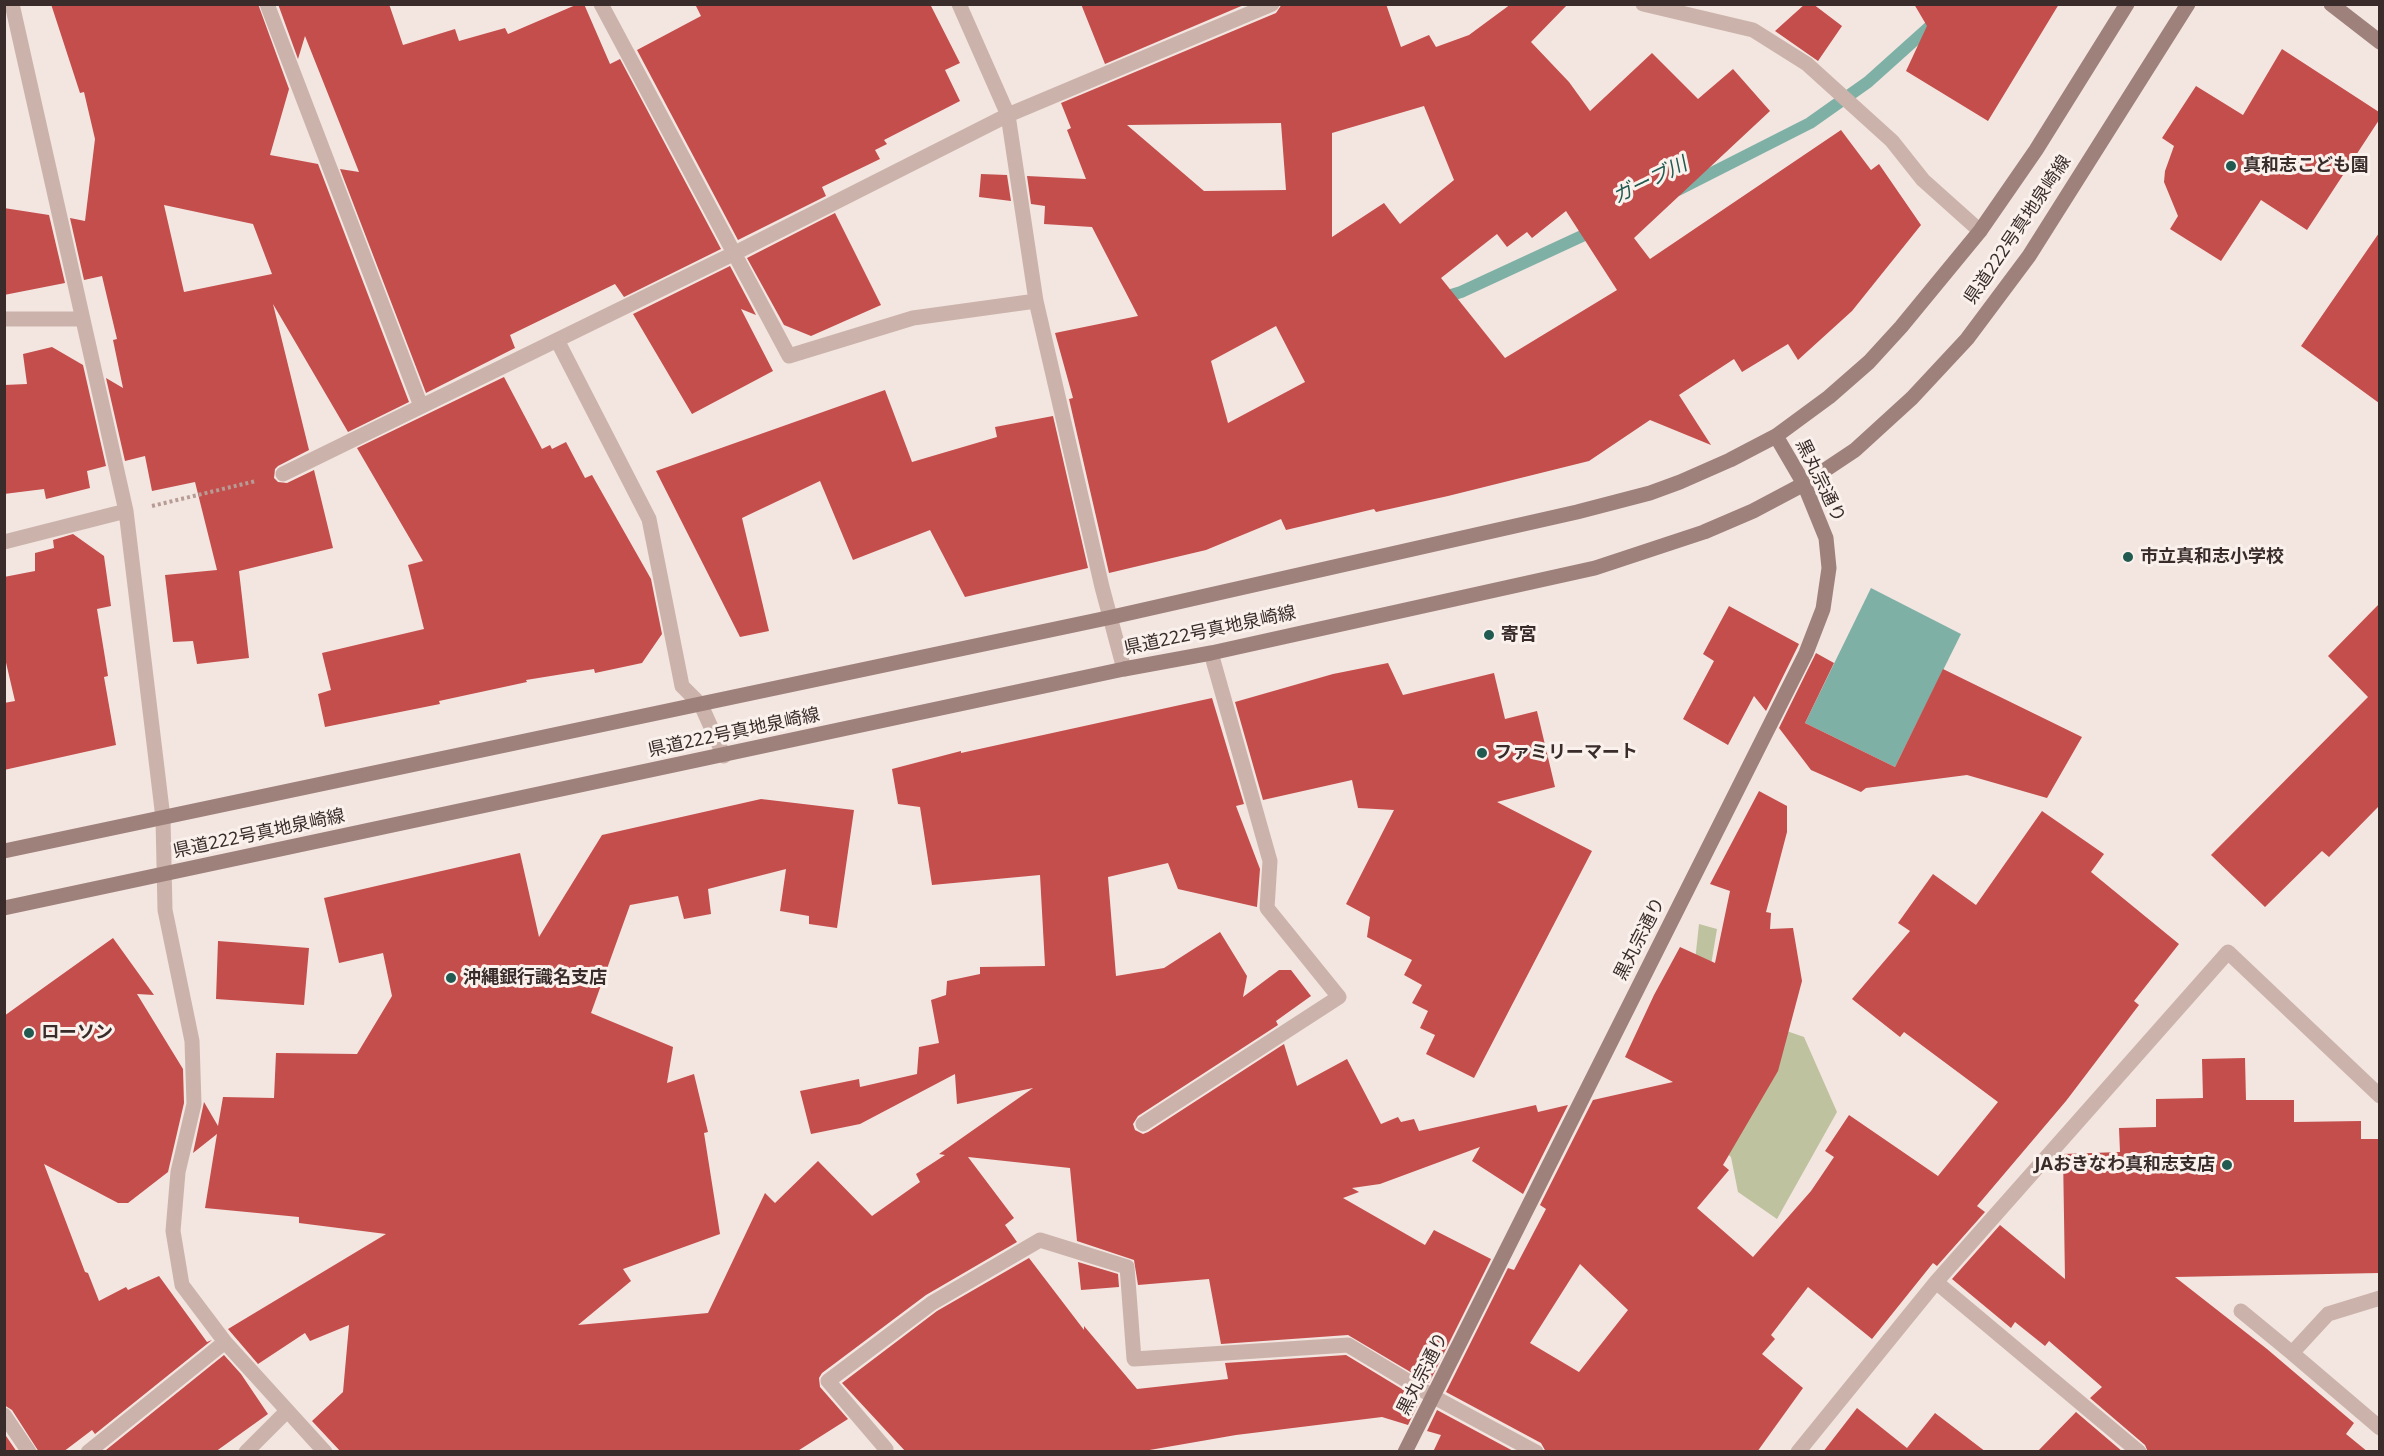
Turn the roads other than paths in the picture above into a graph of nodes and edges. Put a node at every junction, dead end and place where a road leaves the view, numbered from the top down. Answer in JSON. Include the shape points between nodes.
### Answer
{"nodes":[{"id":1,"x":12,"y":4,"type":"edge"},
{"id":2,"x":267,"y":4,"type":"edge"},
{"id":3,"x":601,"y":4,"type":"edge"},
{"id":4,"x":959,"y":4,"type":"edge"},
{"id":5,"x":1272,"y":4,"type":"edge"},
{"id":6,"x":1643,"y":4,"type":"edge"},
{"id":7,"x":2127,"y":4,"type":"edge"},
{"id":8,"x":2188,"y":4,"type":"edge"},
{"id":9,"x":2331,"y":4,"type":"edge"},
{"id":10,"x":2379,"y":42,"type":"edge"},
{"id":11,"x":1008,"y":115,"type":"junction"},
{"id":12,"x":1980,"y":231,"type":"junction"},
{"id":13,"x":733,"y":254,"type":"junction"},
{"id":14,"x":1036,"y":301,"type":"junction"},
{"id":15,"x":82,"y":319,"type":"junction"},
{"id":16,"x":4,"y":320,"type":"edge"},
{"id":17,"x":557,"y":340,"type":"junction"},
{"id":18,"x":421,"y":406,"type":"junction"},
{"id":19,"x":1776,"y":436,"type":"junction"},
{"id":20,"x":282,"y":474,"type":"road end"},
{"id":21,"x":1804,"y":484,"type":"junction"},
{"id":22,"x":126,"y":511,"type":"junction"},
{"id":23,"x":4,"y":542,"type":"edge"},
{"id":24,"x":1112,"y":617,"type":"junction"},
{"id":25,"x":1211,"y":653,"type":"junction"},
{"id":26,"x":1124,"y":669,"type":"junction"},
{"id":27,"x":701,"y":705,"type":"junction"},
{"id":28,"x":724,"y":756,"type":"junction"},
{"id":29,"x":164,"y":818,"type":"junction"},
{"id":30,"x":4,"y":851,"type":"edge"},
{"id":31,"x":164,"y":874,"type":"junction"},
{"id":32,"x":4,"y":908,"type":"edge"},
{"id":33,"x":2379,"y":1096,"type":"edge"},
{"id":34,"x":1143,"y":1124,"type":"dead end"},
{"id":35,"x":1935,"y":1282,"type":"junction"},
{"id":36,"x":2379,"y":1298,"type":"edge"},
{"id":37,"x":2241,"y":1311,"type":"dead end"},
{"id":38,"x":225,"y":1342,"type":"junction"},
{"id":39,"x":2292,"y":1353,"type":"junction"},
{"id":40,"x":1434,"y":1397,"type":"junction"},
{"id":41,"x":287,"y":1411,"type":"junction"},
{"id":42,"x":4,"y":1415,"type":"edge"},
{"id":43,"x":2379,"y":1428,"type":"edge"},
{"id":44,"x":30,"y":1452,"type":"edge"},
{"id":45,"x":88,"y":1452,"type":"edge"},
{"id":46,"x":246,"y":1452,"type":"edge"},
{"id":47,"x":325,"y":1452,"type":"edge"},
{"id":48,"x":886,"y":1452,"type":"edge"},
{"id":49,"x":1405,"y":1452,"type":"edge"},
{"id":50,"x":1536,"y":1452,"type":"edge"},
{"id":51,"x":1798,"y":1452,"type":"edge"},
{"id":52,"x":2139,"y":1452,"type":"edge"}],
"edges":[{"from":1,"to":15,"type":"street"},
{"from":2,"to":18,"type":"street"},
{"from":3,"to":13,"type":"street"},
{"from":4,"to":11,"type":"street"},
{"from":5,"to":11,"type":"street"},
{"from":6,"to":12,"type":"street","via":[[1753,30],[1807,64],[1854,104],[1892,141],[1923,180]]},
{"from":7,"to":12,"type":"main road","name":"県道222号真地泉崎線"},
{"from":8,"to":21,"type":"main road","name":"県道222号真地泉崎線","via":[[2029,256],[1967,339],[1912,398],[1855,450]]},
{"from":9,"to":10,"type":"main road"},
{"from":11,"to":13,"type":"street"},
{"from":11,"to":14,"type":"street"},
{"from":12,"to":19,"type":"main road","name":"県道222号真地泉崎線","via":[[1869,362]]},
{"from":13,"to":14,"type":"street","via":[[789,356],[913,318]]},
{"from":13,"to":17,"type":"street"},
{"from":14,"to":24,"type":"street"},
{"from":15,"to":16,"type":"street"},
{"from":15,"to":22,"type":"street"},
{"from":17,"to":18,"type":"street"},
{"from":17,"to":27,"type":"street","via":[[649,519],[682,686]]},
{"from":18,"to":20,"type":"street"},
{"from":19,"to":21,"type":"main road","name":"黒丸宗通り"},
{"from":19,"to":24,"type":"main road","name":"県道222号真地泉崎線","via":[[1650,493]]},
{"from":21,"to":25,"type":"main road","name":"県道222号真地泉崎線","via":[[1704,532],[1595,568]]},
{"from":21,"to":40,"type":"main road","name":"黒丸宗通り","via":[[1826,538],[1829,568],[1823,609],[1806,653]]},
{"from":22,"to":23,"type":"street"},
{"from":22,"to":29,"type":"street"},
{"from":24,"to":26,"type":"street"},
{"from":24,"to":27,"type":"main road","name":"県道222号真地泉崎線"},
{"from":25,"to":26,"type":"main road","name":"県道222号真地泉崎線"},
{"from":25,"to":34,"type":"street","via":[[1270,861],[1267,908],[1339,997]]},
{"from":26,"to":28,"type":"main road","name":"県道222号真地泉崎線"},
{"from":27,"to":28,"type":"street"},
{"from":27,"to":29,"type":"main road","name":"県道222号真地泉崎線"},
{"from":28,"to":31,"type":"main road","name":"県道222号真地泉崎線"},
{"from":29,"to":30,"type":"main road","name":"県道222号真地泉崎線"},
{"from":29,"to":31,"type":"street"},
{"from":31,"to":32,"type":"main road","name":"県道222号真地泉崎線"},
{"from":31,"to":38,"type":"street","via":[[165,910],[192,1041],[194,1104],[178,1172],[172,1231],[182,1285]]},
{"from":33,"to":35,"type":"street","via":[[2228,952]]},
{"from":35,"to":51,"type":"street"},
{"from":35,"to":52,"type":"street"},
{"from":36,"to":39,"type":"street","via":[[2328,1314]]},
{"from":37,"to":39,"type":"street"},
{"from":38,"to":41,"type":"street"},
{"from":38,"to":45,"type":"street"},
{"from":39,"to":43,"type":"street"},
{"from":40,"to":48,"type":"street","via":[[1348,1346],[1134,1359],[1127,1267],[1040,1240],[932,1303],[828,1381]]},
{"from":40,"to":49,"type":"main road","name":"黒丸宗通り"},
{"from":40,"to":50,"type":"street"},
{"from":41,"to":46,"type":"street"},
{"from":41,"to":47,"type":"street"},
{"from":42,"to":44,"type":"street"}]}
